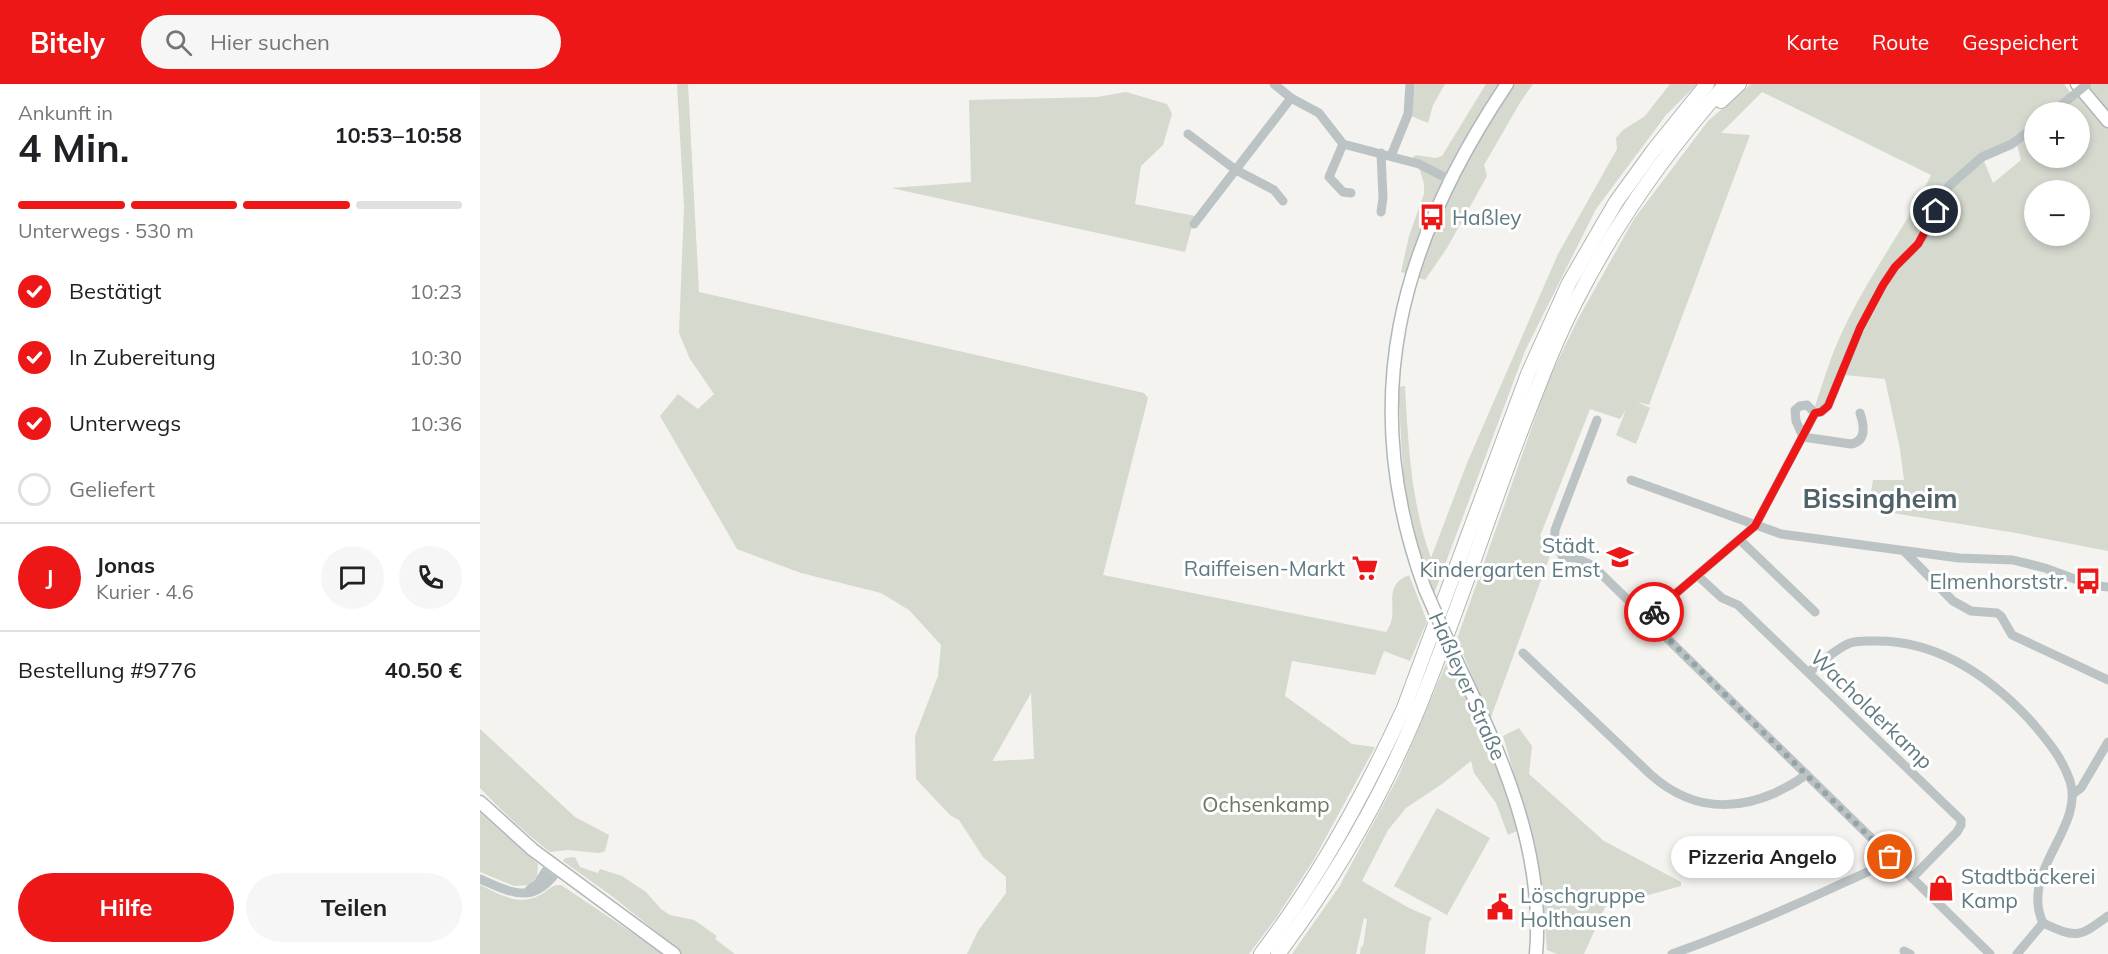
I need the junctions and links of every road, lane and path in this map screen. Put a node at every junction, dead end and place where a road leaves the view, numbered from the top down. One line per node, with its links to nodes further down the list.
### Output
1 (1274, 84): 9 (street)
2 (1410, 84): 17 (street)
3 (1507, 84): 19 (main road, Haßleyer Straße)
4 (1707, 84): 50 (highway)
5 (1726, 84): 11 (highway)
6 (1739, 84): 11 (highway)
7 (2077, 84): 12 (main road)
8 (2087, 84): 10 (street, bridge)
9 (1291, 98): 15 (street); 18 (street)
10 (2065, 102)
11 (1695, 119): 51 (highway)
12 (2108, 121)
13 (1188, 134): 18 (street)
14 (2024, 135): 24 (street)
15 (1343, 144): 16 (street); 20 (street)
16 (1381, 153): 17 (street); 22 (street)
17 (1391, 156): 19 (street)
18 (1236, 170): 21 (street); 23 (street)
19 (1450, 180): 52 (main road, Haßleyer Straße, bridge)
20 (1351, 193)
21 (1283, 201)
22 (1382, 212)
23 (1194, 224)
24 (1815, 413): 27 (street); 27 (street)
25 (1860, 413): 27 (street)
26 (1598, 420): 35 (street)
27 (1803, 437): 29 (street)
28 (1630, 480): 29 (street)
29 (1755, 526): 30 (street); 31 (street)
30 (1740, 540): 32 (street); 34 (street)
31 (1905, 552): 33 (street); 38 (street)
32 (1698, 576): 35 (street); 37 (street, Wacholderkamp)
33 (2108, 587)
34 (1815, 612)
35 (1647, 618): 40 (street)
36 (1523, 653): 40 (street)
37 (1809, 672): 41 (street); 45 (street, Wacholderkamp)
38 (2108, 680)
39 (2108, 742): 41 (street)
40 (1806, 774): 43 (street)
41 (2073, 794): 48 (street)
42 (480, 802): 44 (main road)
43 (1890, 857): 45 (street); 53 (street)
44 (555, 866): 46 (street); 49 (main road)
45 (1912, 878): 54 (street)
46 (480, 879)
47 (2108, 916): 48 (street)
48 (2043, 923): 55 (street)
49 (674, 954)
50 (1261, 954)
51 (1278, 954)
52 (1536, 954)
53 (1672, 954)
54 (1990, 954)
55 (2017, 954)

